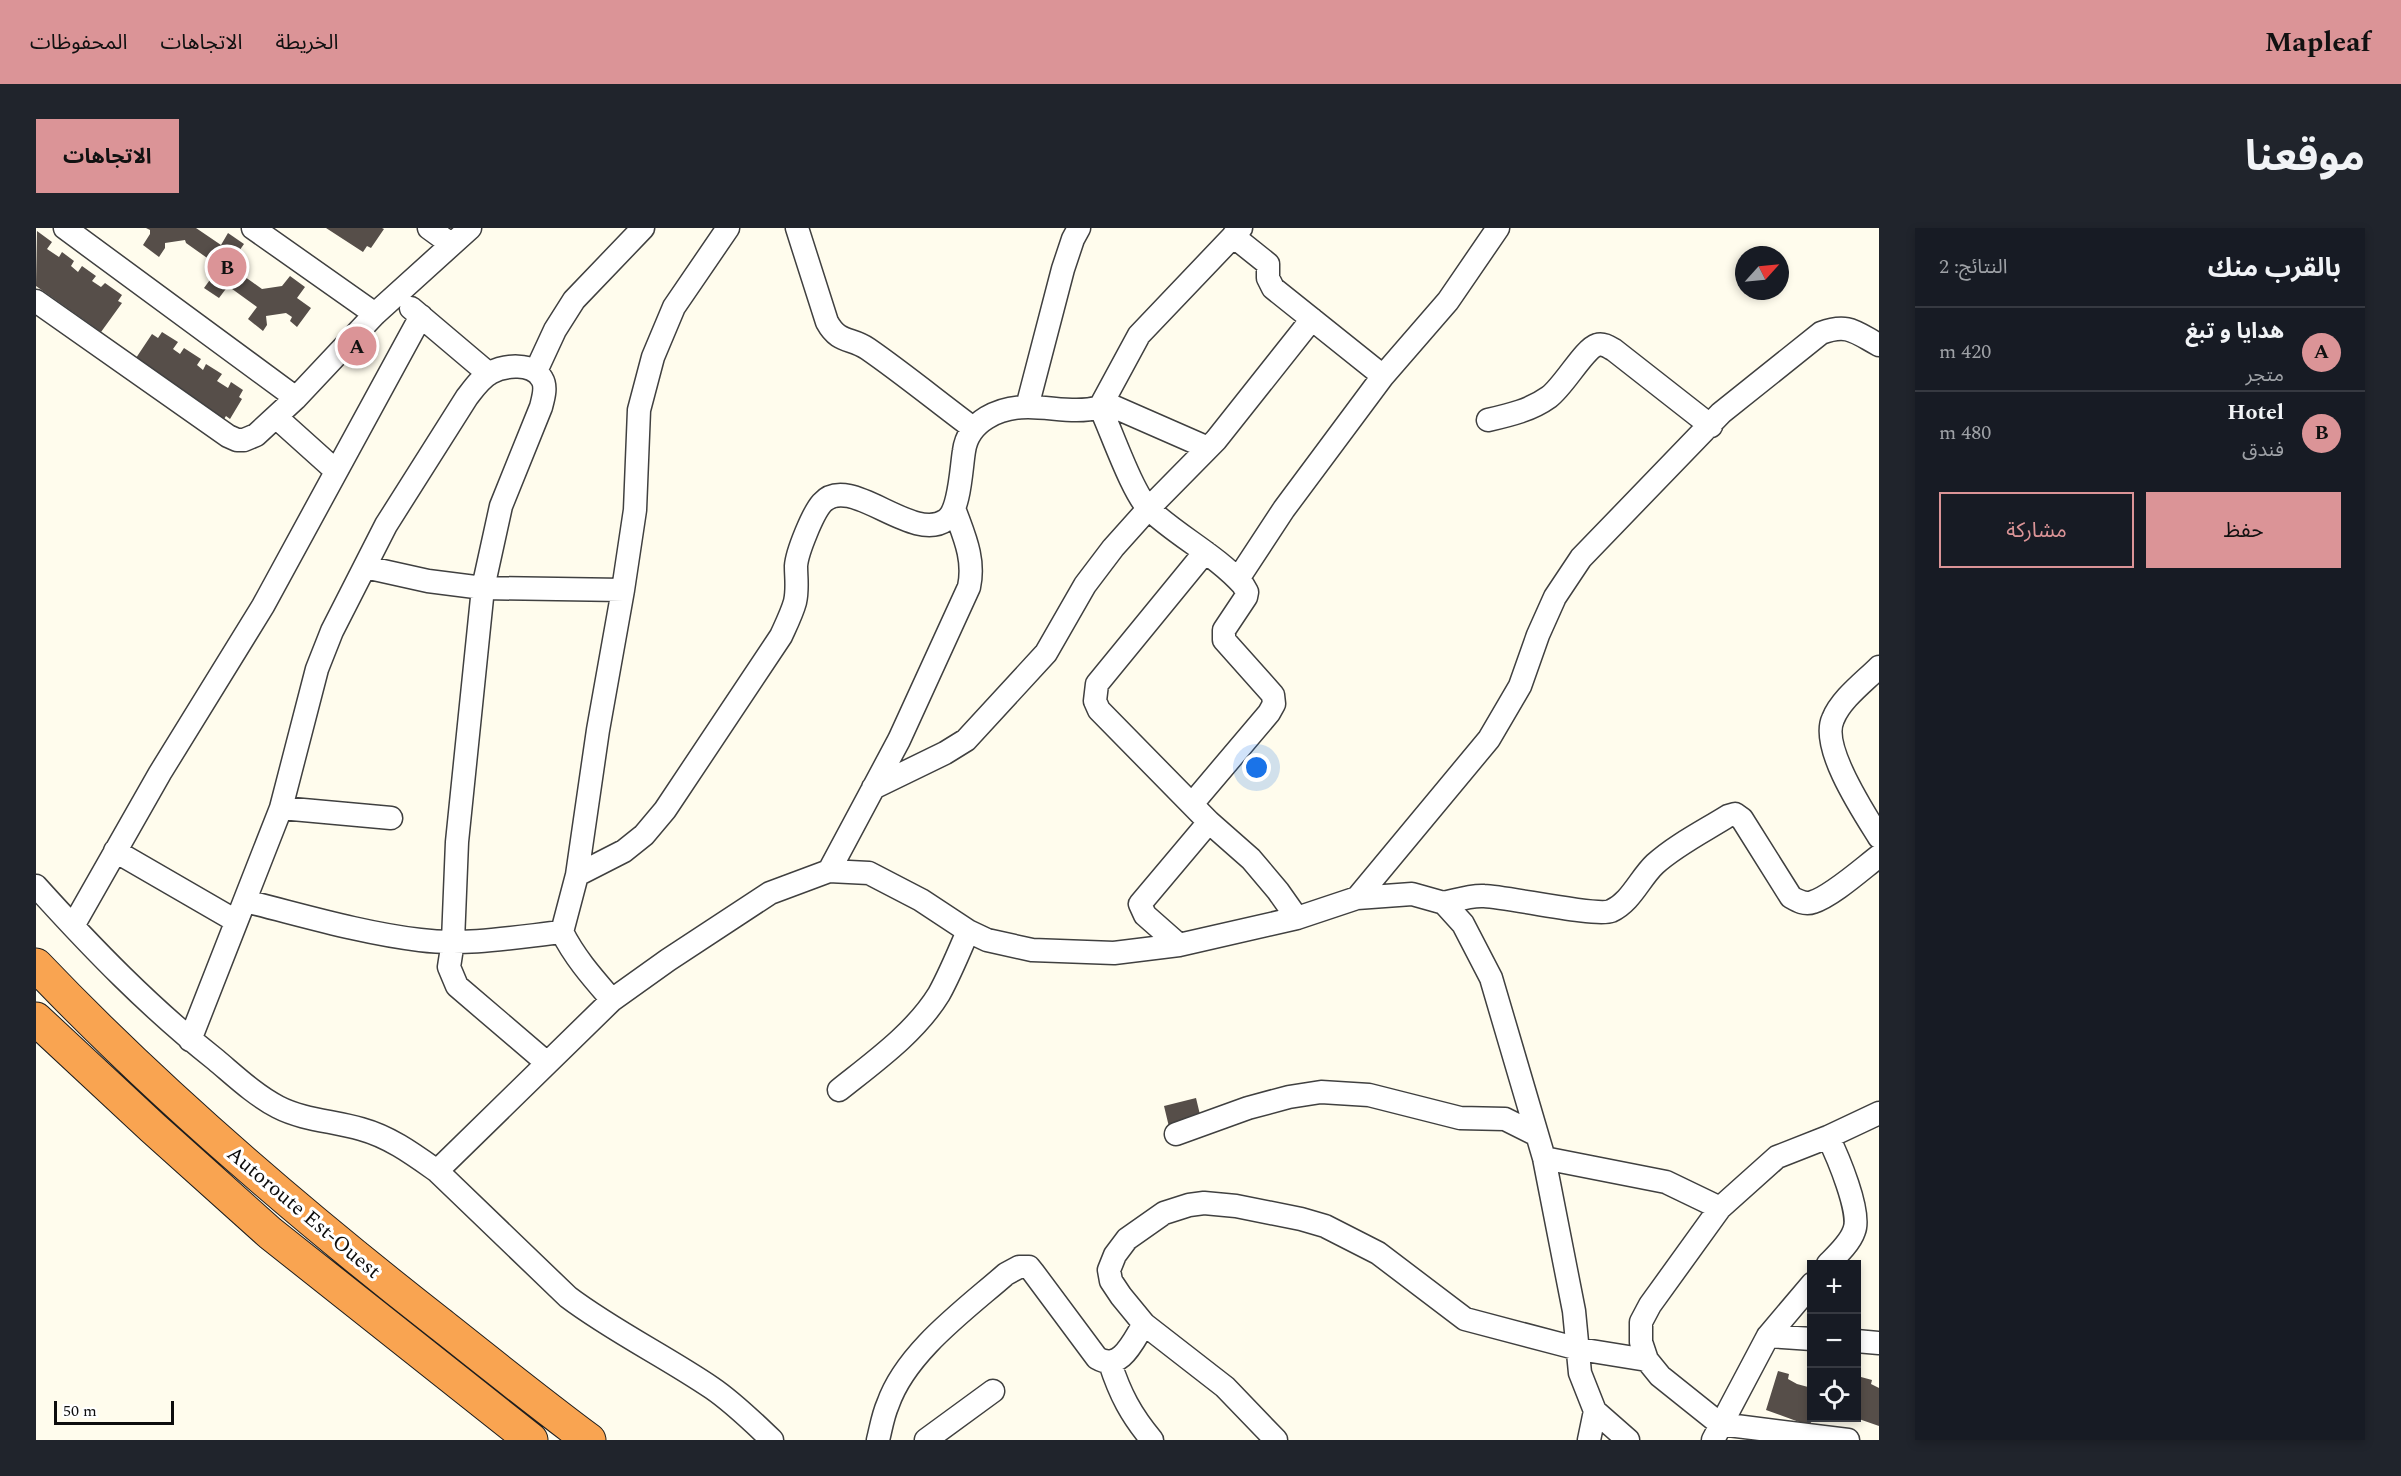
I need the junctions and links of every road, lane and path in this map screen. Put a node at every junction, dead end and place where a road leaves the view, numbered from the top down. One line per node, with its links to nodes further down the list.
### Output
1 (65, 228): 21 (street)
2 (253, 228): 14 (street)
3 (429, 228): 11 (street)
4 (470, 228): 11 (street)
5 (643, 228): 18 (street)
6 (728, 228): 36 (street)
7 (797, 228): 27 (street)
8 (1079, 228): 23 (street)
9 (1498, 228): 20 (street)
10 (1237, 232): 16 (street); 22 (street)
11 (451, 244): 12 (street)
12 (396, 295): 14 (street); 15 (street)
13 (36, 301): 24 (street)
14 (375, 314): 21 (street)
15 (421, 316): 19 (street); 29 (street)
16 (1312, 319): 20 (street); 28 (street)
17 (1879, 345): 26 (street)
18 (536, 371): 19 (street); 35 (street)
19 (489, 374): 33 (street)
20 (1383, 376): 34 (street)
21 (296, 398): 24 (street)
22 (1102, 404): 23 (street); 28 (street); 30 (street)
23 (1027, 407): 27 (street)
24 (276, 417): 29 (street)
25 (1488, 420): 26 (street)
26 (1711, 426): 49 (street)
27 (973, 428): 31 (street)
28 (1208, 448): 30 (street)
29 (335, 470): 44 (street)
30 (1148, 509): 32 (street); 38 (street)
31 (955, 510): 38 (street); 47 (street)
32 (1205, 552): 34 (street); 39 (street)
33 (365, 567): 35 (street); 40 (street)
34 (1238, 579): 39 (street)
35 (483, 588): 36 (street); 56 (street)
36 (623, 590): 47 (street)
37 (1879, 667): 43 (street)
38 (873, 788): 46 (street)
39 (1192, 804): 42 (street)
40 (281, 808): 41 (street); 51 (street)
41 (391, 818)
42 (1209, 822): 52 (street); 57 (street)
43 (1879, 837)
44 (116, 851): 51 (street); 53 (street)
45 (1879, 856): 50 (street)
46 (829, 871): 54 (street); 59 (street)
47 (577, 875): 55 (street)
48 (36, 886): 53 (street)
49 (1357, 898): 50 (street); 52 (street)
50 (1444, 903): 66 (street)
51 (241, 911): 56 (street); 61 (street)
52 (1297, 918): 57 (street)
53 (72, 926): 61 (street)
54 (968, 931): 57 (street); 63 (street)
55 (562, 932): 56 (street); 59 (street)
56 (453, 941): 62 (street)
57 (1179, 945)
58 (36, 965): 85 (highway, Autoroute Est-Ouest)
59 (612, 1000): 62 (street)
60 (36, 1018): 84 (highway, Autoroute Est-Ouest)
61 (190, 1040): 69 (street)
62 (547, 1063): 69 (street)
63 (839, 1090)
64 (1879, 1113): 67 (street)
65 (1176, 1134): 66 (street)
66 (1537, 1135): 68 (street)
67 (1828, 1137): 70 (street); 71 (street)
68 (1544, 1158): 70 (street); 78 (street)
69 (437, 1171): 86 (street)
70 (1720, 1208): 79 (street)
71 (1831, 1260)
72 (1807, 1290): 74 (street)
73 (1144, 1324): 78 (street); 80 (street); 90 (street)
74 (1768, 1336): 75 (street); 83 (street)
75 (1807, 1339)
76 (1861, 1341): 77 (street)
77 (1879, 1343)
78 (1579, 1349): 79 (street); 82 (street)
79 (1647, 1360): 83 (street)
80 (1110, 1363): 87 (street); 89 (street)
81 (993, 1391): 88 (street)
82 (1595, 1411): 91 (street); 92 (street)
83 (1716, 1432): 93 (street)
84 (531, 1440)
85 (589, 1440)
86 (772, 1440)
87 (878, 1440)
88 (926, 1440)
89 (1152, 1440)
90 (1276, 1440)
91 (1588, 1440)
92 (1629, 1440)
93 (1848, 1440)

